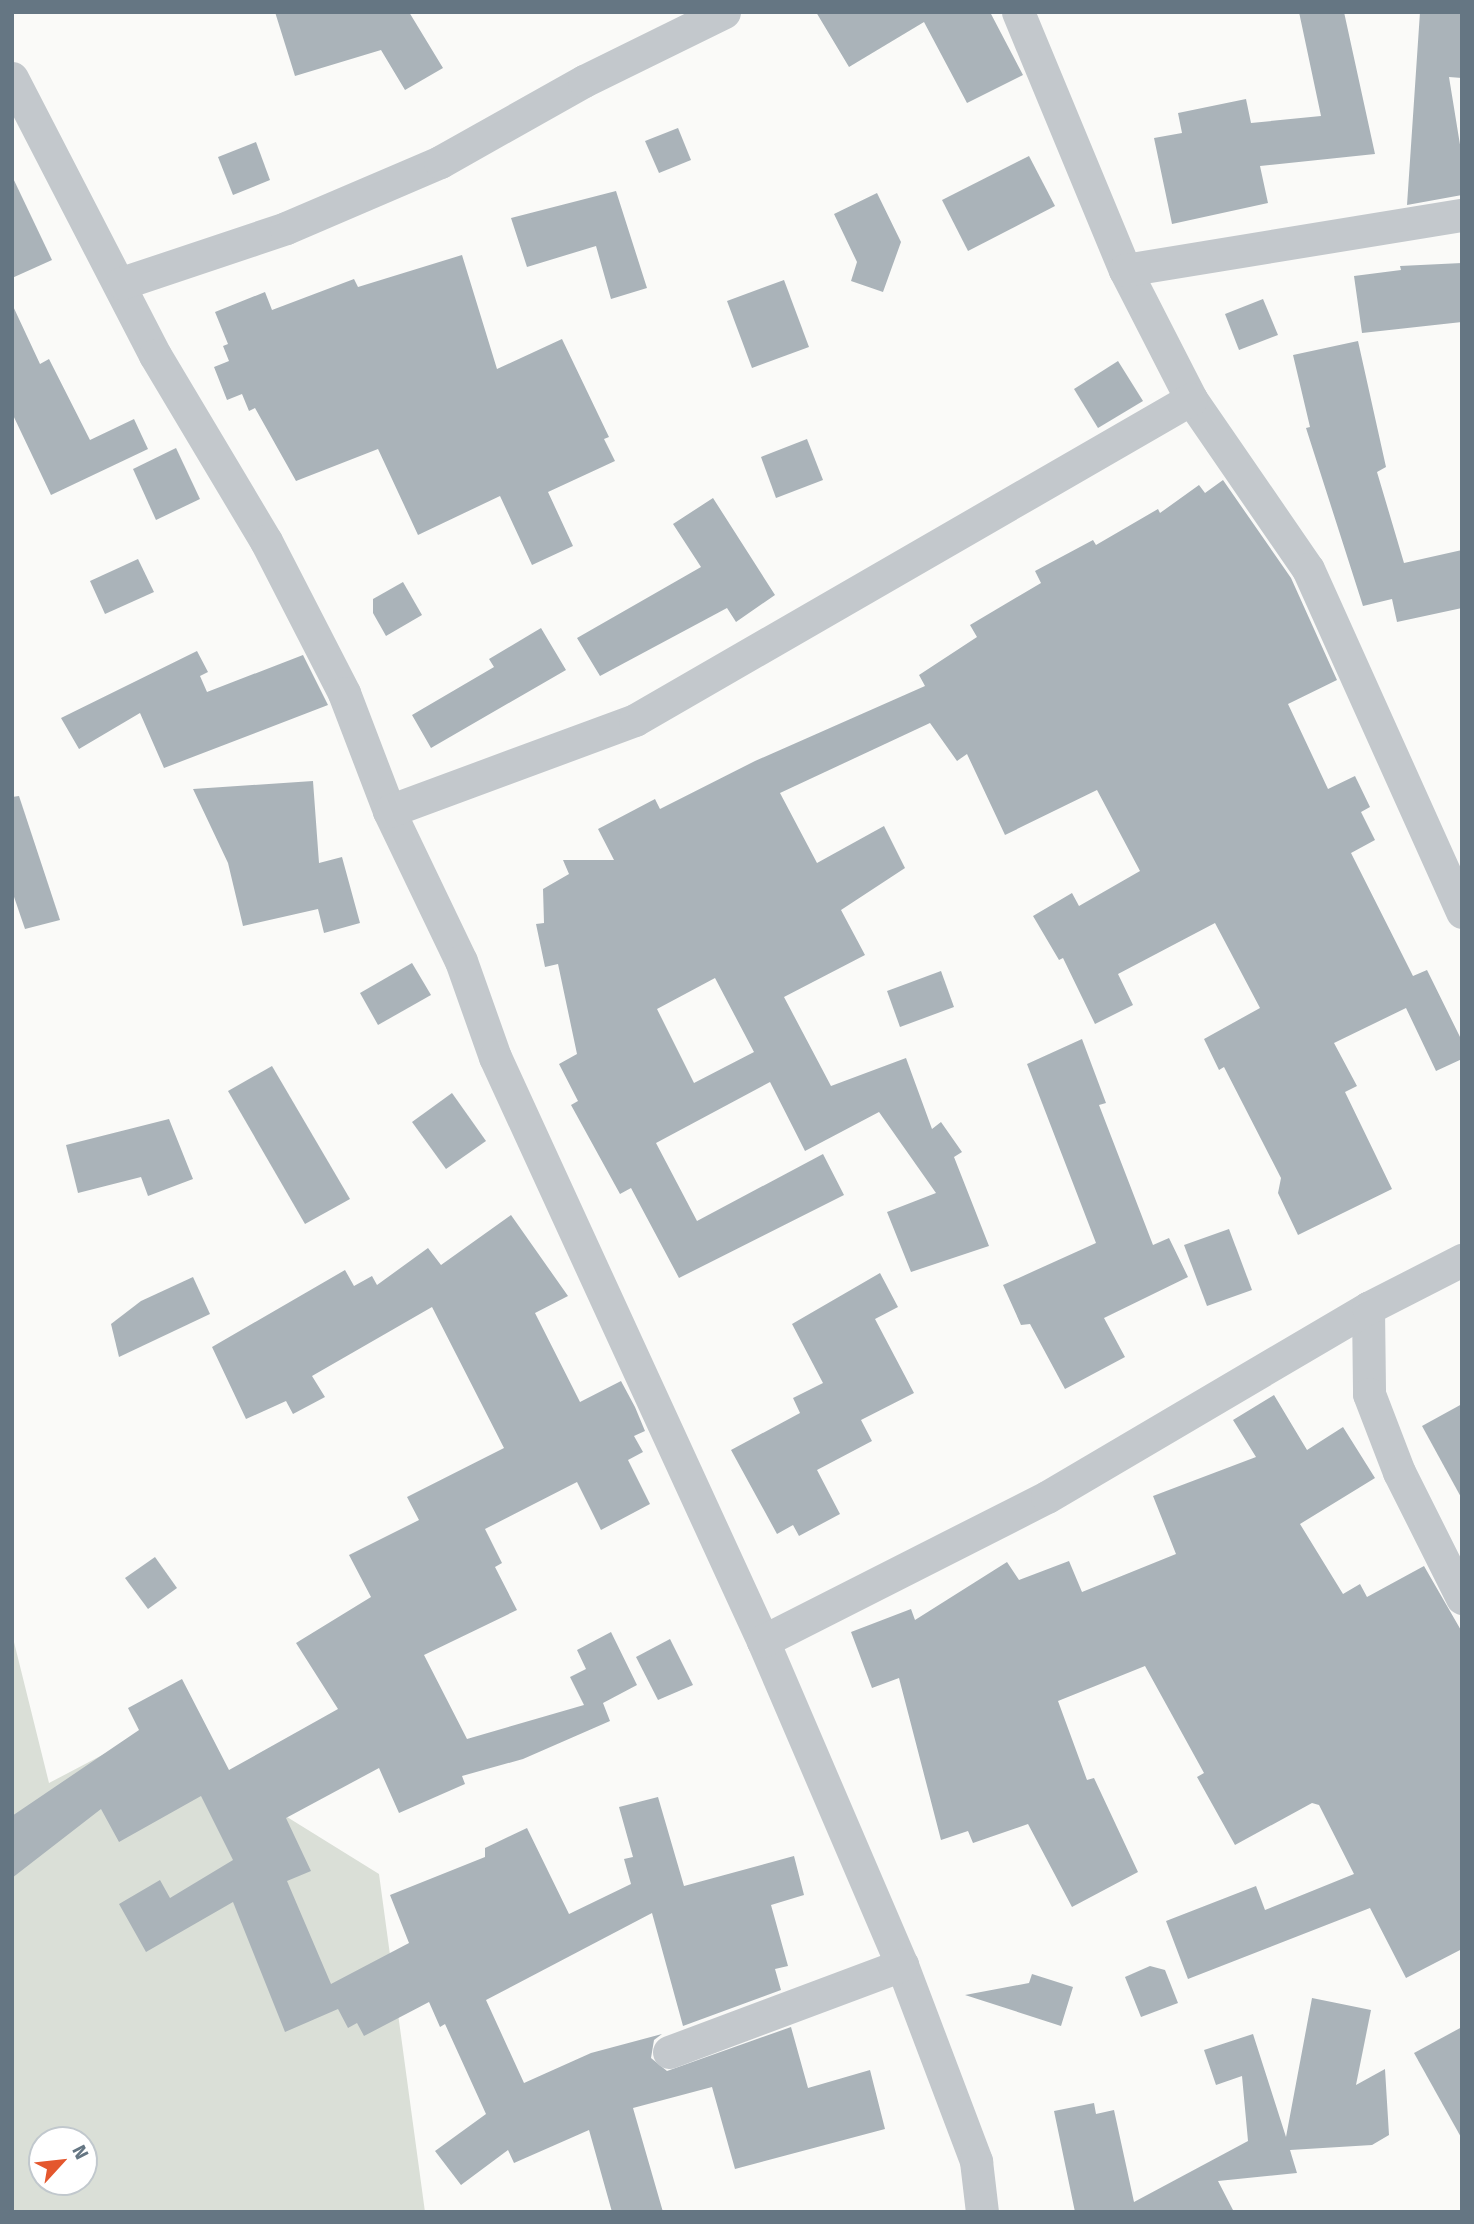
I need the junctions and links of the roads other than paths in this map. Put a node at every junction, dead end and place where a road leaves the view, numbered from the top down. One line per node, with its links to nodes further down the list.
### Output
1 (724, 12): 6 (street)
2 (1017, 12): 5 (street)
3 (12, 78): 6 (street)
4 (1462, 215): 5 (street)
5 (1125, 270): 7 (street)
6 (122, 283): 8 (street)
7 (1191, 399): 8 (street); 9 (street)
8 (389, 811): 13 (street)
9 (1462, 912)
10 (1462, 1260): 11 (street)
11 (1368, 1308): 12 (street); 13 (street)
12 (1462, 1598)
13 (763, 1641): 14 (street)
14 (902, 1965): 15 (street); 16 (street)
15 (669, 2052)
16 (982, 2212)

